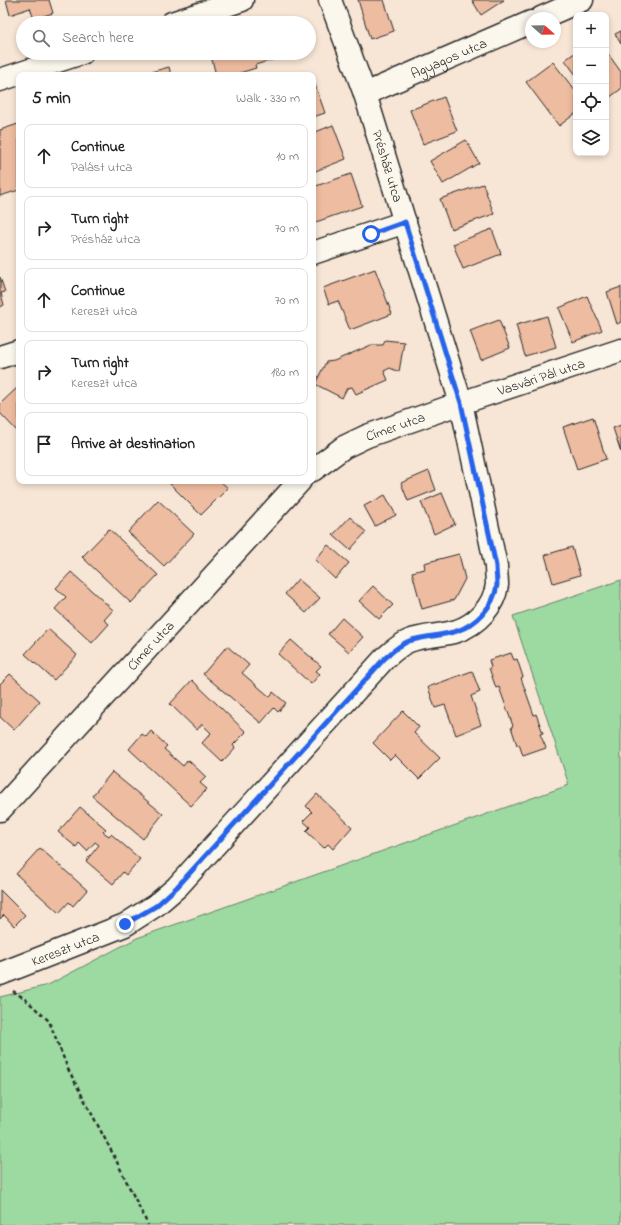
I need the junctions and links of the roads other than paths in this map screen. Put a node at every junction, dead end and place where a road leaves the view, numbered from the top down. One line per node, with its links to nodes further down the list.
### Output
1 (242, 0): 5 (street)
2 (330, 0): 11 (street, Présház utca)
3 (582, 0): 4 (street)
4 (555, 12)
5 (193, 16)
6 (525, 25): 11 (street, Agyagos utca)
7 (61, 60): 8 (street)
8 (24, 72)
9 (16, 75): 10 (street)
10 (0, 80)
11 (365, 94): 12 (street, Présház utca)
12 (405, 222): 13 (street); 17 (street, Présház utca)
13 (316, 252)
14 (621, 350): 17 (street, Vasvári Pál utca)
15 (16, 352): 16 (street)
16 (0, 358)
17 (461, 403): 18 (street, Címer utca); 21 (street, Kereszt utca)
18 (316, 468)
19 (297, 484): 20 (street, Címer utca)
20 (0, 810)
21 (6, 982)

